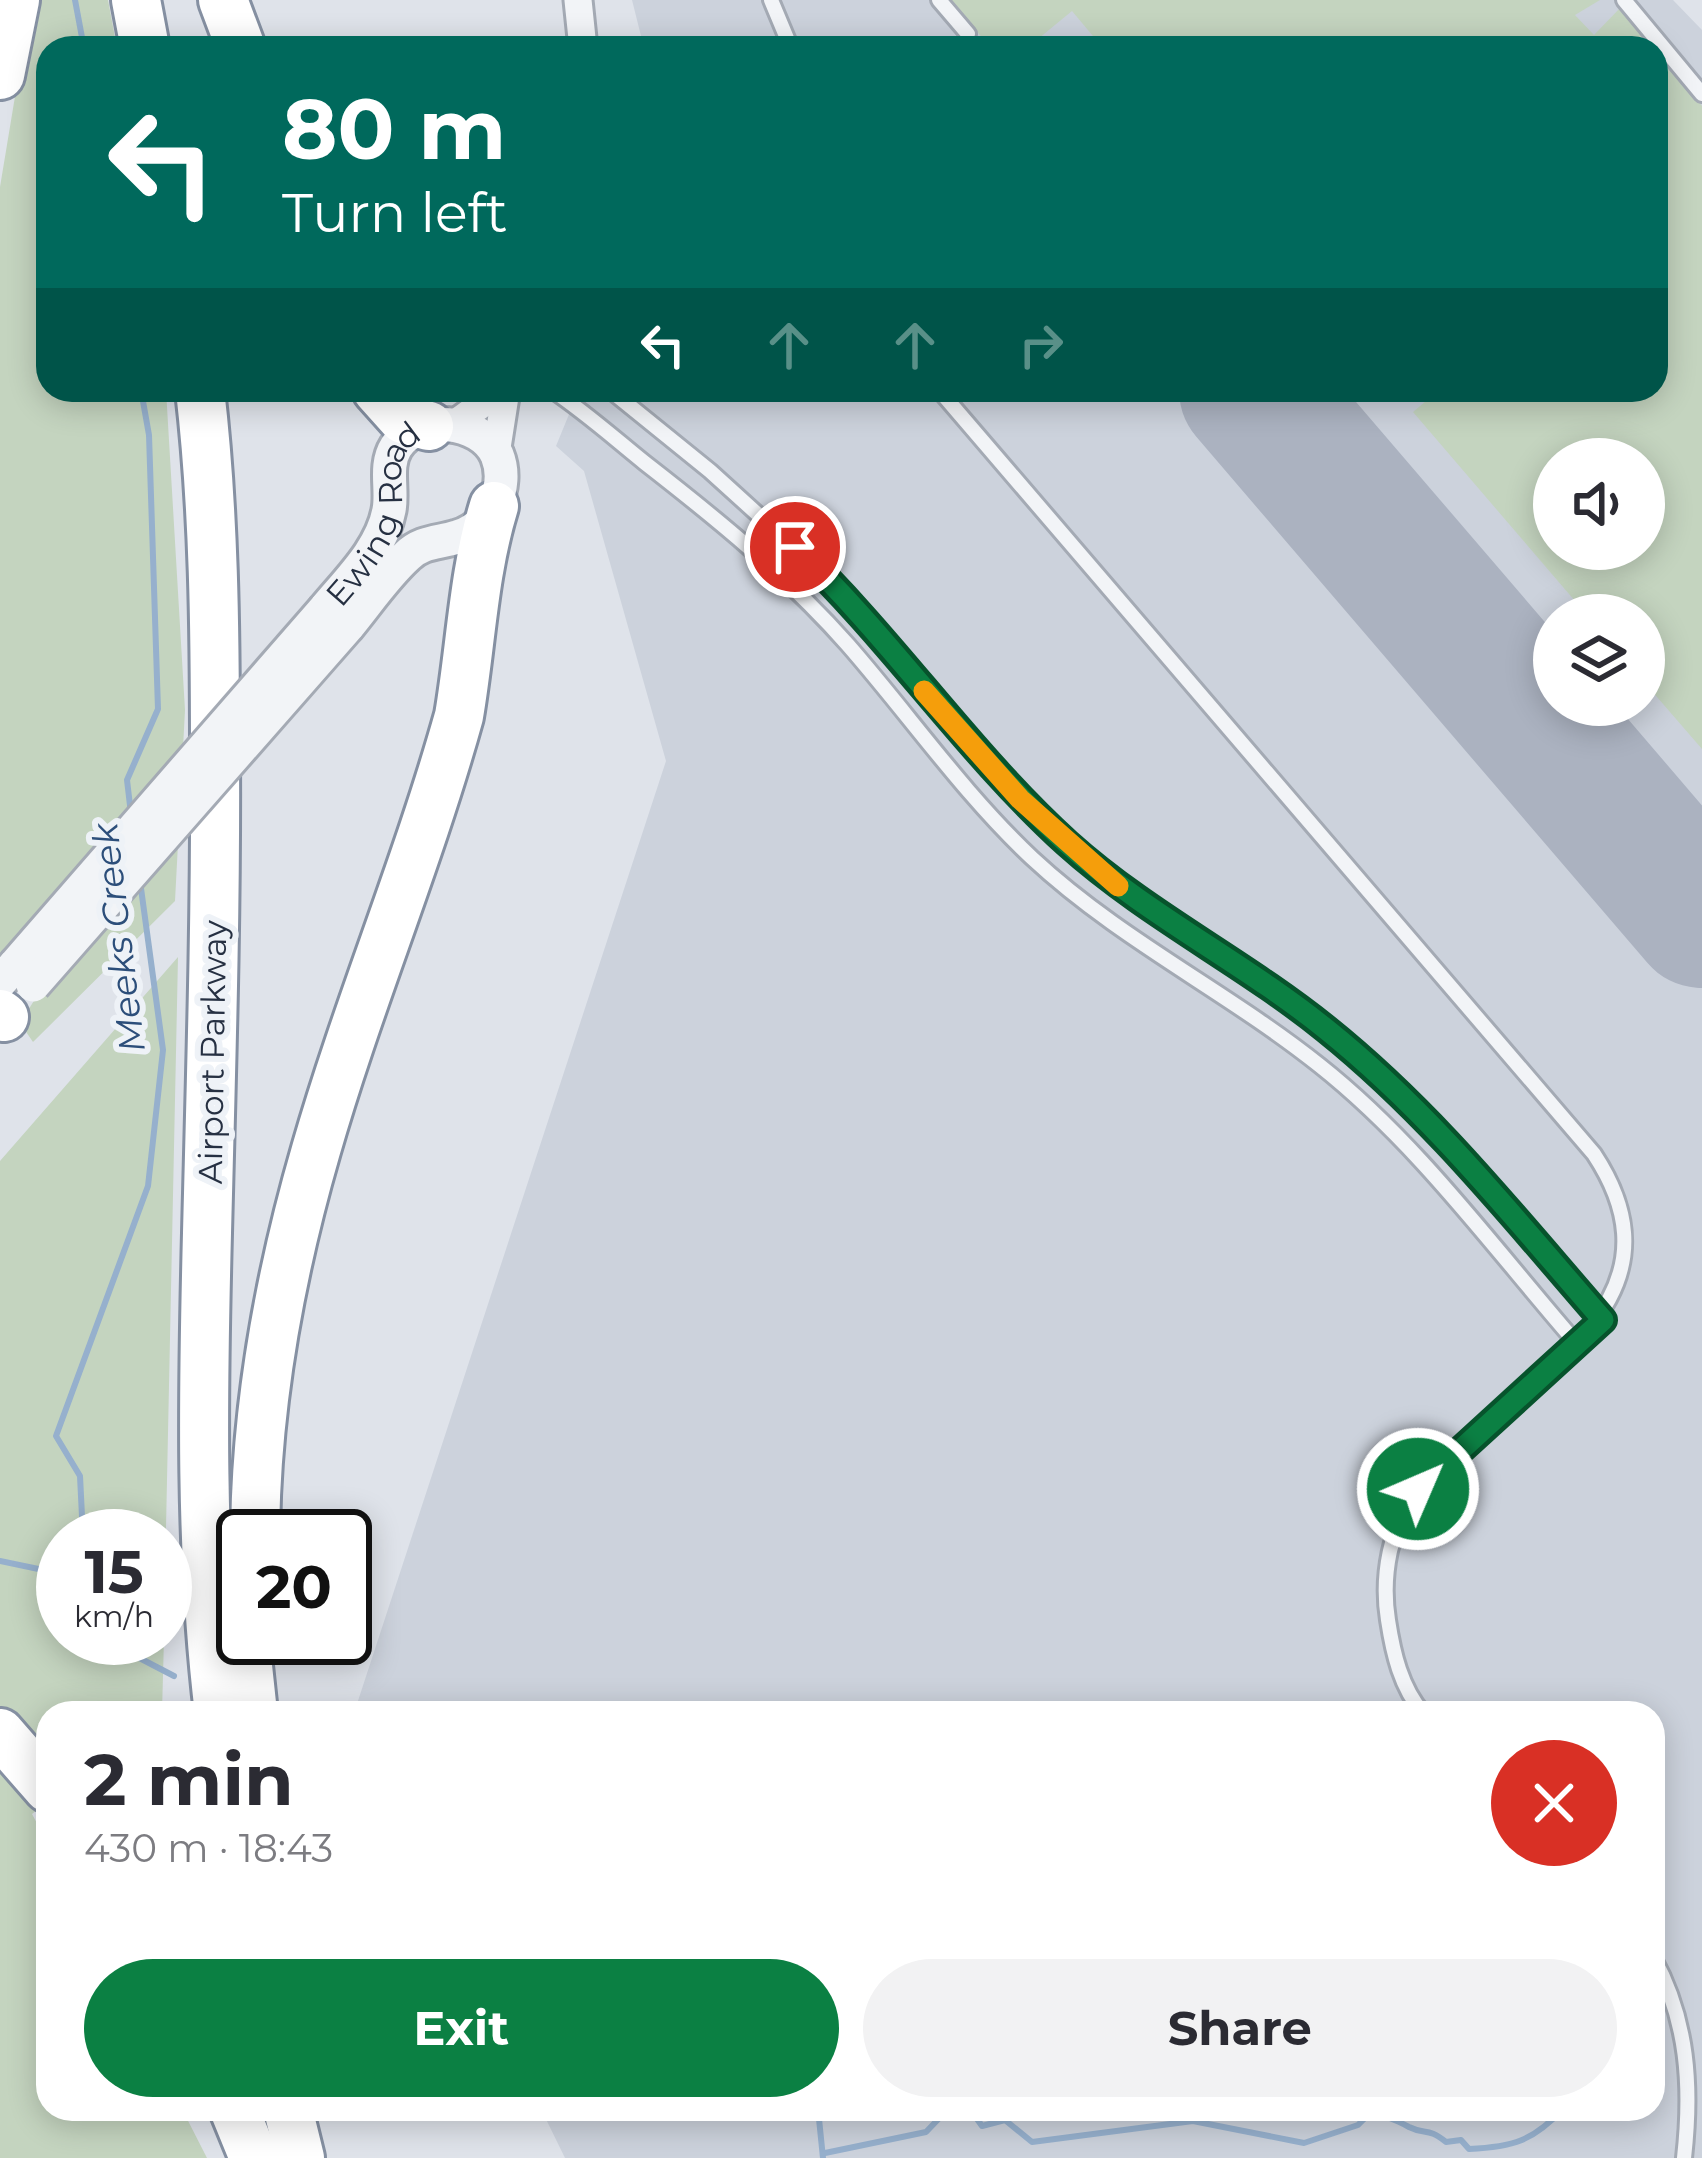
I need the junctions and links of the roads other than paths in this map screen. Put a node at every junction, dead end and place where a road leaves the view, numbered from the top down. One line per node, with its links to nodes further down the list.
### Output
1 (15, 0): 17 (highway)
2 (136, 0): 10 (highway)
3 (167, 0): 11 (highway)
4 (223, 0): 12 (highway)
5 (578, 0): 13 (street)
6 (771, 0): 14 (lane)
7 (940, 0): 9 (lane)
8 (1624, 0): 15 (lane)
9 (968, 34)
10 (143, 36)
11 (174, 36)
12 (236, 36)
13 (582, 36)
14 (786, 36)
15 (1654, 36)
16 (1668, 53): 18 (lane)
17 (0, 74)
18 (1702, 94)
19 (201, 402): 38 (highway, Airport Parkway)
20 (229, 402): 34 (highway, Airport Parkway)
21 (388, 402): 27 (highway)
22 (483, 402): 27 (street)
23 (504, 402): 28 (street)
24 (567, 402): 33 (lane)
25 (625, 402): 32 (lane)
26 (949, 402): 32 (lane)
27 (441, 425): 28 (street, Ewing Road); 30 (street, Ewing Road)
28 (496, 454): 29 (street)
29 (494, 506): 30 (street, Ewing Road); 35 (highway)
30 (336, 618): 31 (street, Ewing Road, bridge)
31 (9, 997)
32 (1603, 1320): 33 (lane)
33 (1577, 1346): 41 (lane)
34 (236, 1509)
35 (255, 1509)
36 (248, 1665): 39 (highway)
37 (255, 1665): 40 (highway)
38 (218, 1701)
39 (252, 1701)
40 (254, 1701)
41 (1416, 1701)
42 (0, 1733): 43 (highway)
43 (36, 1774)
44 (1665, 1983): 51 (lane)
45 (239, 2121): 48 (highway)
46 (291, 2121): 49 (highway)
47 (320, 2121): 50 (highway)
48 (254, 2158)
49 (300, 2158)
50 (329, 2158)
51 (1684, 2158)

